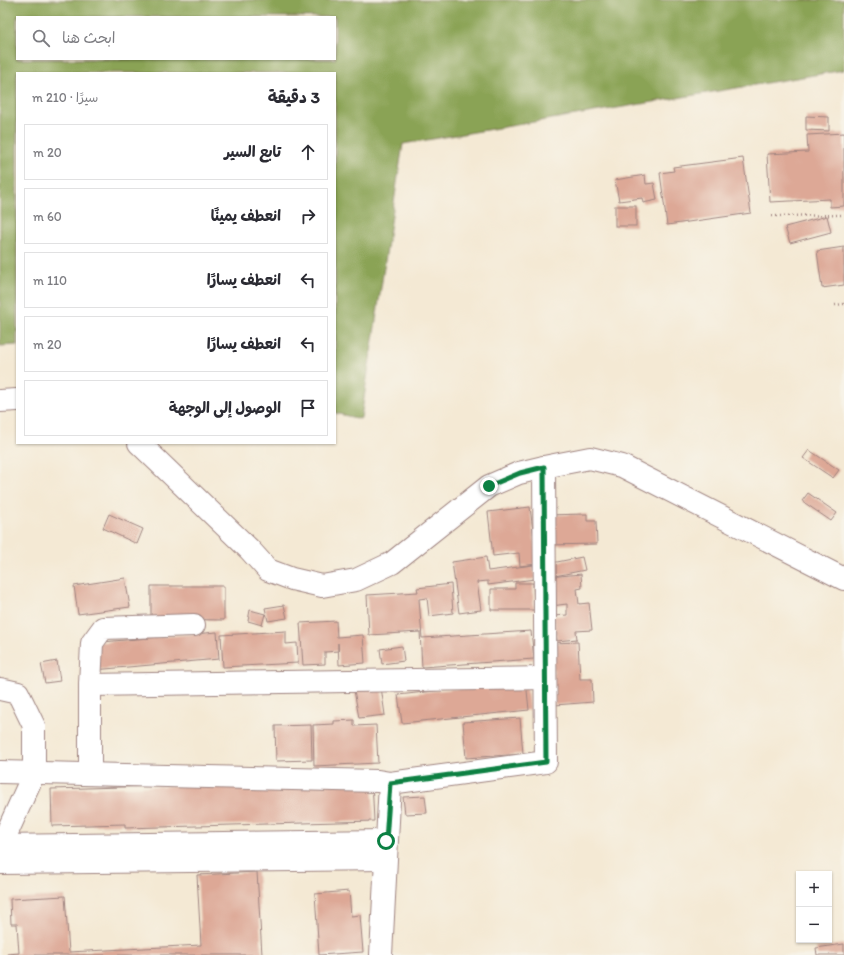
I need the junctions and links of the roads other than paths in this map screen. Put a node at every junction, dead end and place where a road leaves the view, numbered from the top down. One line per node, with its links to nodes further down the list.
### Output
1 (16, 400): 2 (street)
2 (0, 401)
3 (140, 444): 4 (street)
4 (544, 467): 5 (street); 7 (street)
5 (844, 579)
6 (194, 625): 8 (street)
7 (545, 678): 8 (street); 13 (street)
8 (90, 685): 12 (street)
9 (0, 689): 11 (street)
10 (0, 772): 11 (street)
11 (34, 773): 12 (street); 15 (street)
12 (90, 774): 13 (street)
13 (390, 783): 14 (street)
14 (386, 850): 15 (street); 16 (street)
15 (0, 851)
16 (381, 955)

